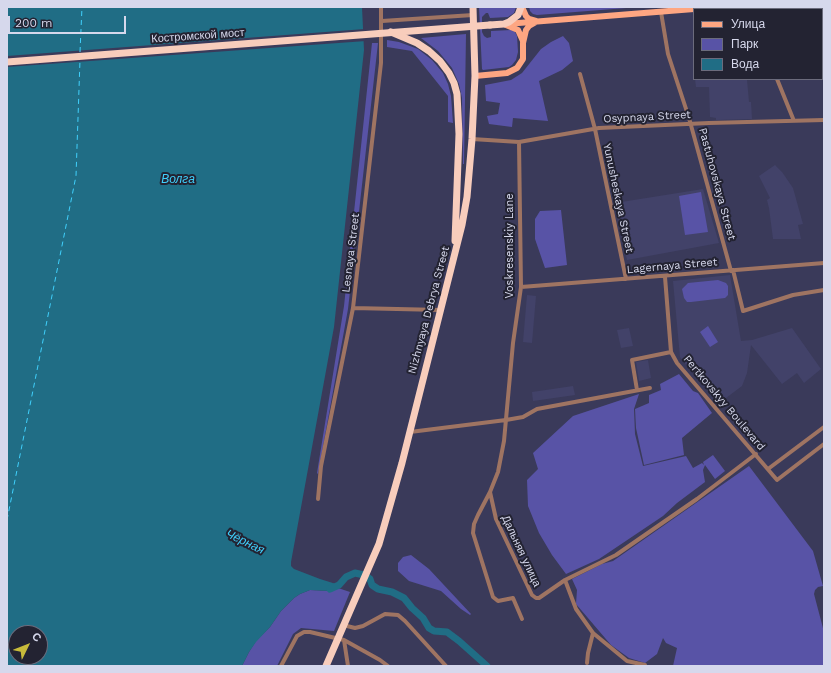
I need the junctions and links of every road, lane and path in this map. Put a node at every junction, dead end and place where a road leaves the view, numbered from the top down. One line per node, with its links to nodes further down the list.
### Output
1 (381, 7): 8 (street, Lesnaya Street)
2 (522, 7): 9 (main road); 10 (highway)
3 (727, 7): 4 (main road)
4 (714, 8)
5 (693, 9): 7 (main road)
6 (473, 11): 8 (street); 15 (highway, Nizhnyaya Debrya Street)
7 (661, 12): 9 (main road); 19 (street, Pastuhovskaya Street)
8 (382, 21): 30 (street, Lesnaya Street)
9 (537, 22): 10 (main road); 12 (main road)
10 (504, 24): 11 (highway, Костромской мост, bridge); 12 (main road)
11 (391, 32): 13 (highway, Костромской мост, bridge); 23 (highway)
12 (523, 42): 15 (main road)
13 (7, 62)
14 (580, 74): 20 (street, Yunusheskaya Street)
15 (475, 76): 21 (highway, Nizhnyaya Debrya Street)
16 (777, 80): 18 (street)
17 (824, 120): 18 (street, Osypnaya Street)
18 (794, 121): 19 (street, Osypnaya Street)
19 (691, 124): 20 (street, Osypnaya Street); 25 (street, Pastuhovskaya Street)
20 (594, 129): 22 (street, Osypnaya Street); 27 (street, Yunusheskaya Street)
21 (472, 139): 22 (street, Osypnaya Street); 23 (highway, Nizhnyaya Debrya Street)
22 (519, 142): 28 (street, Voskresenskiy Lane)
23 (455, 257): 31 (highway, Nizhnyaya Debrya Street)
24 (824, 263): 25 (street, Lagernaya Street)
25 (732, 270): 26 (street, Lagernaya Street); 29 (street, Pastuhovskaya Street)
26 (665, 277): 27 (street, Lagernaya Street); 32 (street, Pertkovskyy Boulevard)
27 (626, 279): 28 (street, Lagernaya Street)
28 (521, 287): 35 (street, Voskresenskiy Lane)
29 (824, 290)
30 (353, 308): 31 (street); 42 (street, Lesnaya Street)
31 (441, 310): 37 (highway, Nizhnyaya Debrya Street)
32 (671, 352): 34 (street); 39 (street, Pertkovskyy Boulevard)
33 (650, 388): 34 (street)
34 (637, 390): 35 (street)
35 (506, 420): 37 (street); 41 (street)
36 (824, 427): 40 (street)
37 (409, 432): 45 (highway, Nizhnyaya Debrya Street)
38 (824, 444): 40 (street, Pertkovskyy Boulevard)
39 (756, 454): 40 (street, Pertkovskyy Boulevard); 43 (street, Дальняя улица)
40 (768, 469)
41 (490, 492): 43 (street, Дальняя улица); 44 (street)
42 (318, 499)
43 (565, 580): 46 (street)
44 (522, 619)
45 (343, 625): 47 (highway, Nizhnyaya Debrya Street); 54 (street)
46 (593, 634): 48 (street); 49 (street)
47 (341, 639): 50 (street); 51 (highway, Nizhnyaya Debrya Street); 52 (street); 53 (street)
48 (587, 663)
49 (645, 665)
50 (280, 666)
51 (326, 666)
52 (348, 666)
53 (388, 666)
54 (446, 666)

